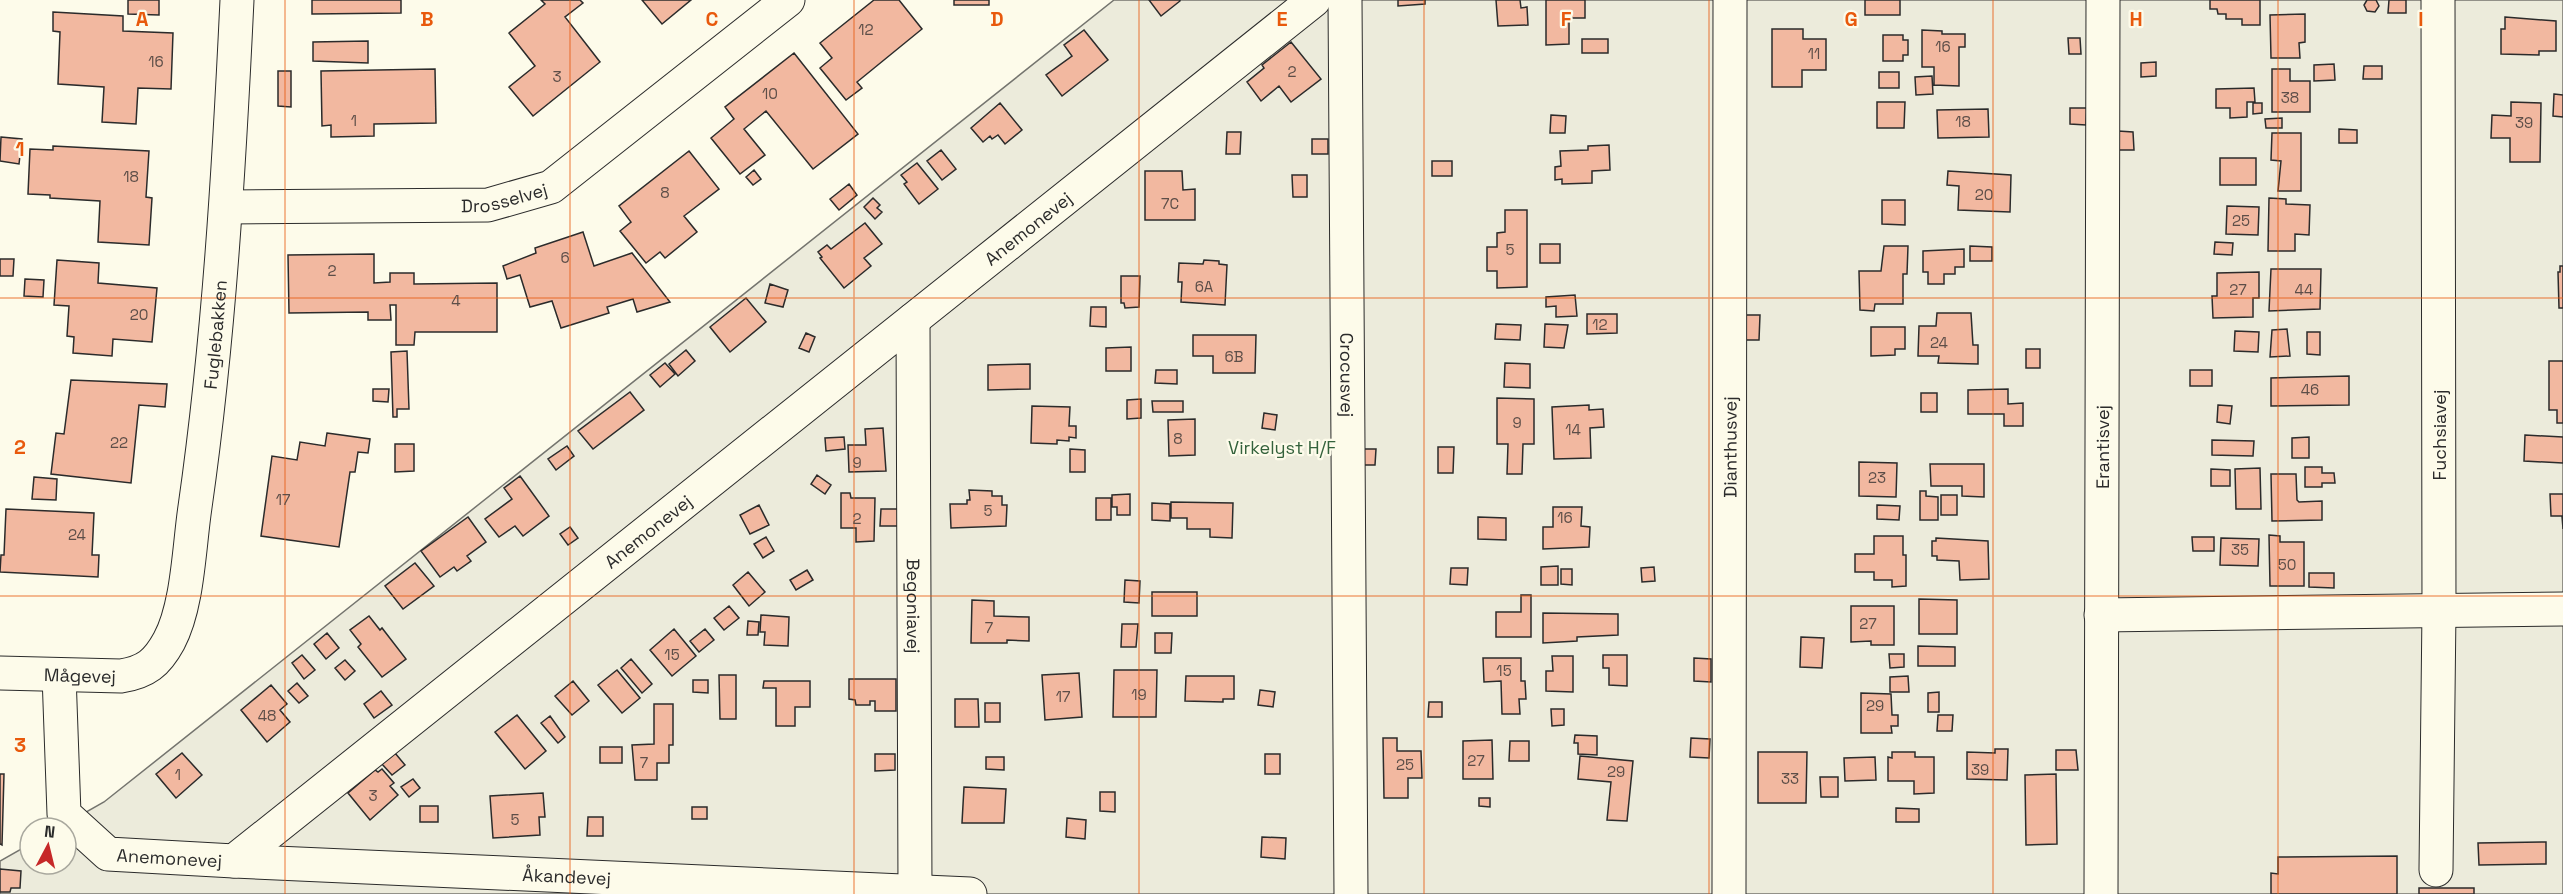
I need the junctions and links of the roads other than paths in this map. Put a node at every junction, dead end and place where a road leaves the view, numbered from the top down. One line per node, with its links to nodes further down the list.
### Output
1 (237, 0): 8 (street, Fuglebakken)
2 (788, 0): 8 (street, Drosselvej)
3 (1314, 0): 9 (street, Anemonevej)
4 (1345, 0): 20 (street, Crocusvej)
5 (1730, 0): 21 (street, Dianthusvej)
6 (2103, 0): 12 (street, Erantisvej)
7 (2438, 0): 11 (street, Fuchsiavej)
8 (227, 207): 13 (street, Fuglebakken)
9 (913, 320): 16 (street, Anemonevej); 18 (street, Begoniavej)
10 (2563, 609): 11 (street)
11 (2439, 610): 12 (street); 17 (street, Fuchsiavej)
12 (2101, 615): 22 (street, Erantisvej)
13 (156, 662): 15 (street, Mågevej)
14 (0, 674): 15 (street, Mågevej)
15 (59, 675): 16 (street, Anemonevej)
16 (234, 861): 18 (street, Åkandevej)
17 (2436, 870)
18 (915, 891): 19 (street, Åkandevej)
19 (970, 894)
20 (1351, 894)
21 (1729, 894)
22 (2101, 894)

